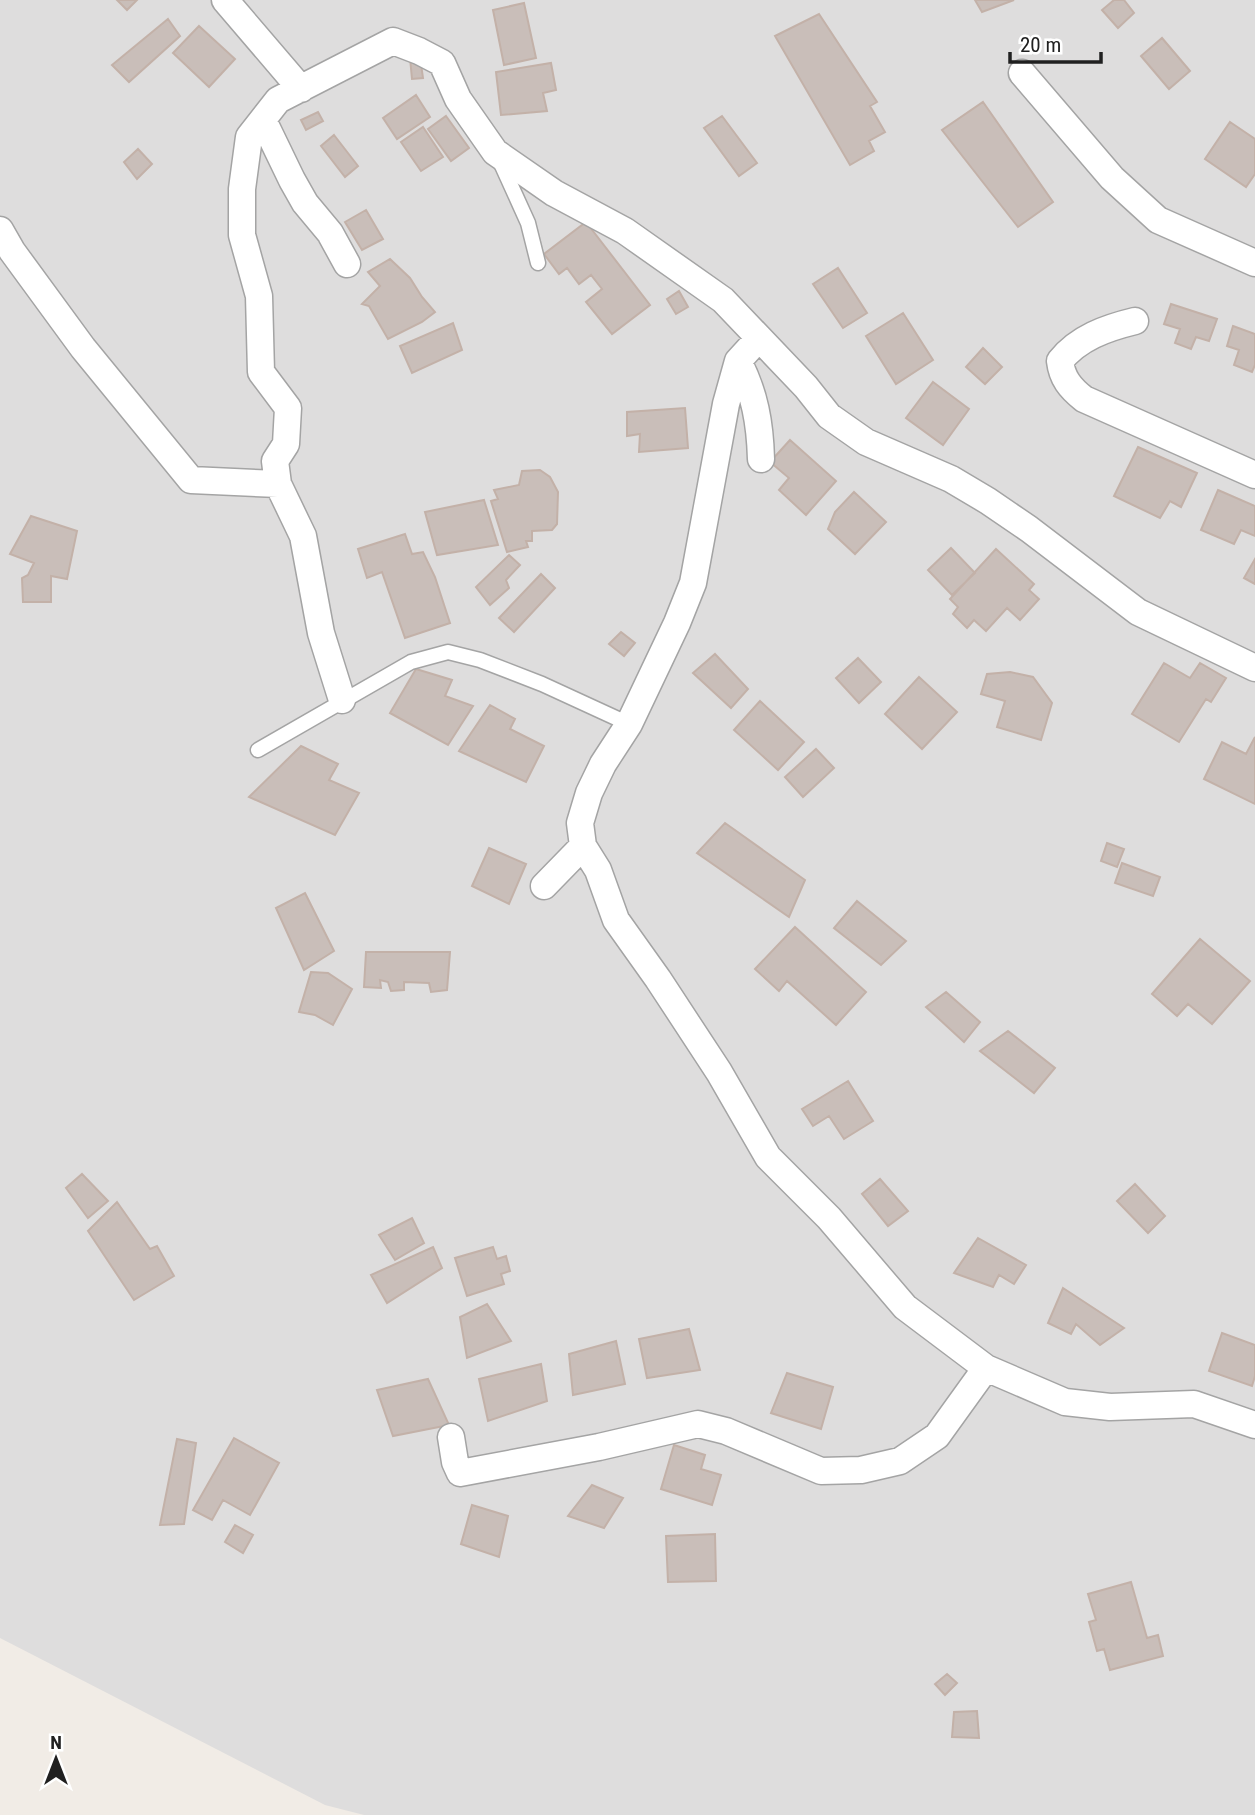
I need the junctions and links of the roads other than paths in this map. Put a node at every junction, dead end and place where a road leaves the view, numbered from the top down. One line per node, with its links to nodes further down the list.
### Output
1 (225, 0): 3 (street)
2 (1022, 73): 7 (street)
3 (301, 89): 4 (street); 5 (street)
4 (263, 120): 9 (street); 15 (street)
5 (495, 152): 8 (lane); 11 (street)
6 (0, 230): 15 (street)
7 (1255, 262)
8 (538, 263)
9 (347, 264)
10 (1135, 321): 14 (street)
11 (759, 338): 12 (street); 16 (street)
12 (738, 361): 13 (street); 18 (street)
13 (761, 459)
14 (1255, 475)
15 (278, 484): 17 (street)
16 (1255, 668)
17 (342, 700): 18 (lane); 19 (lane)
18 (629, 724): 20 (street)
19 (258, 750)
20 (583, 846): 21 (street); 22 (street)
21 (544, 886)
22 (986, 1368): 23 (street); 24 (street)
23 (1255, 1425)
24 (451, 1437)

